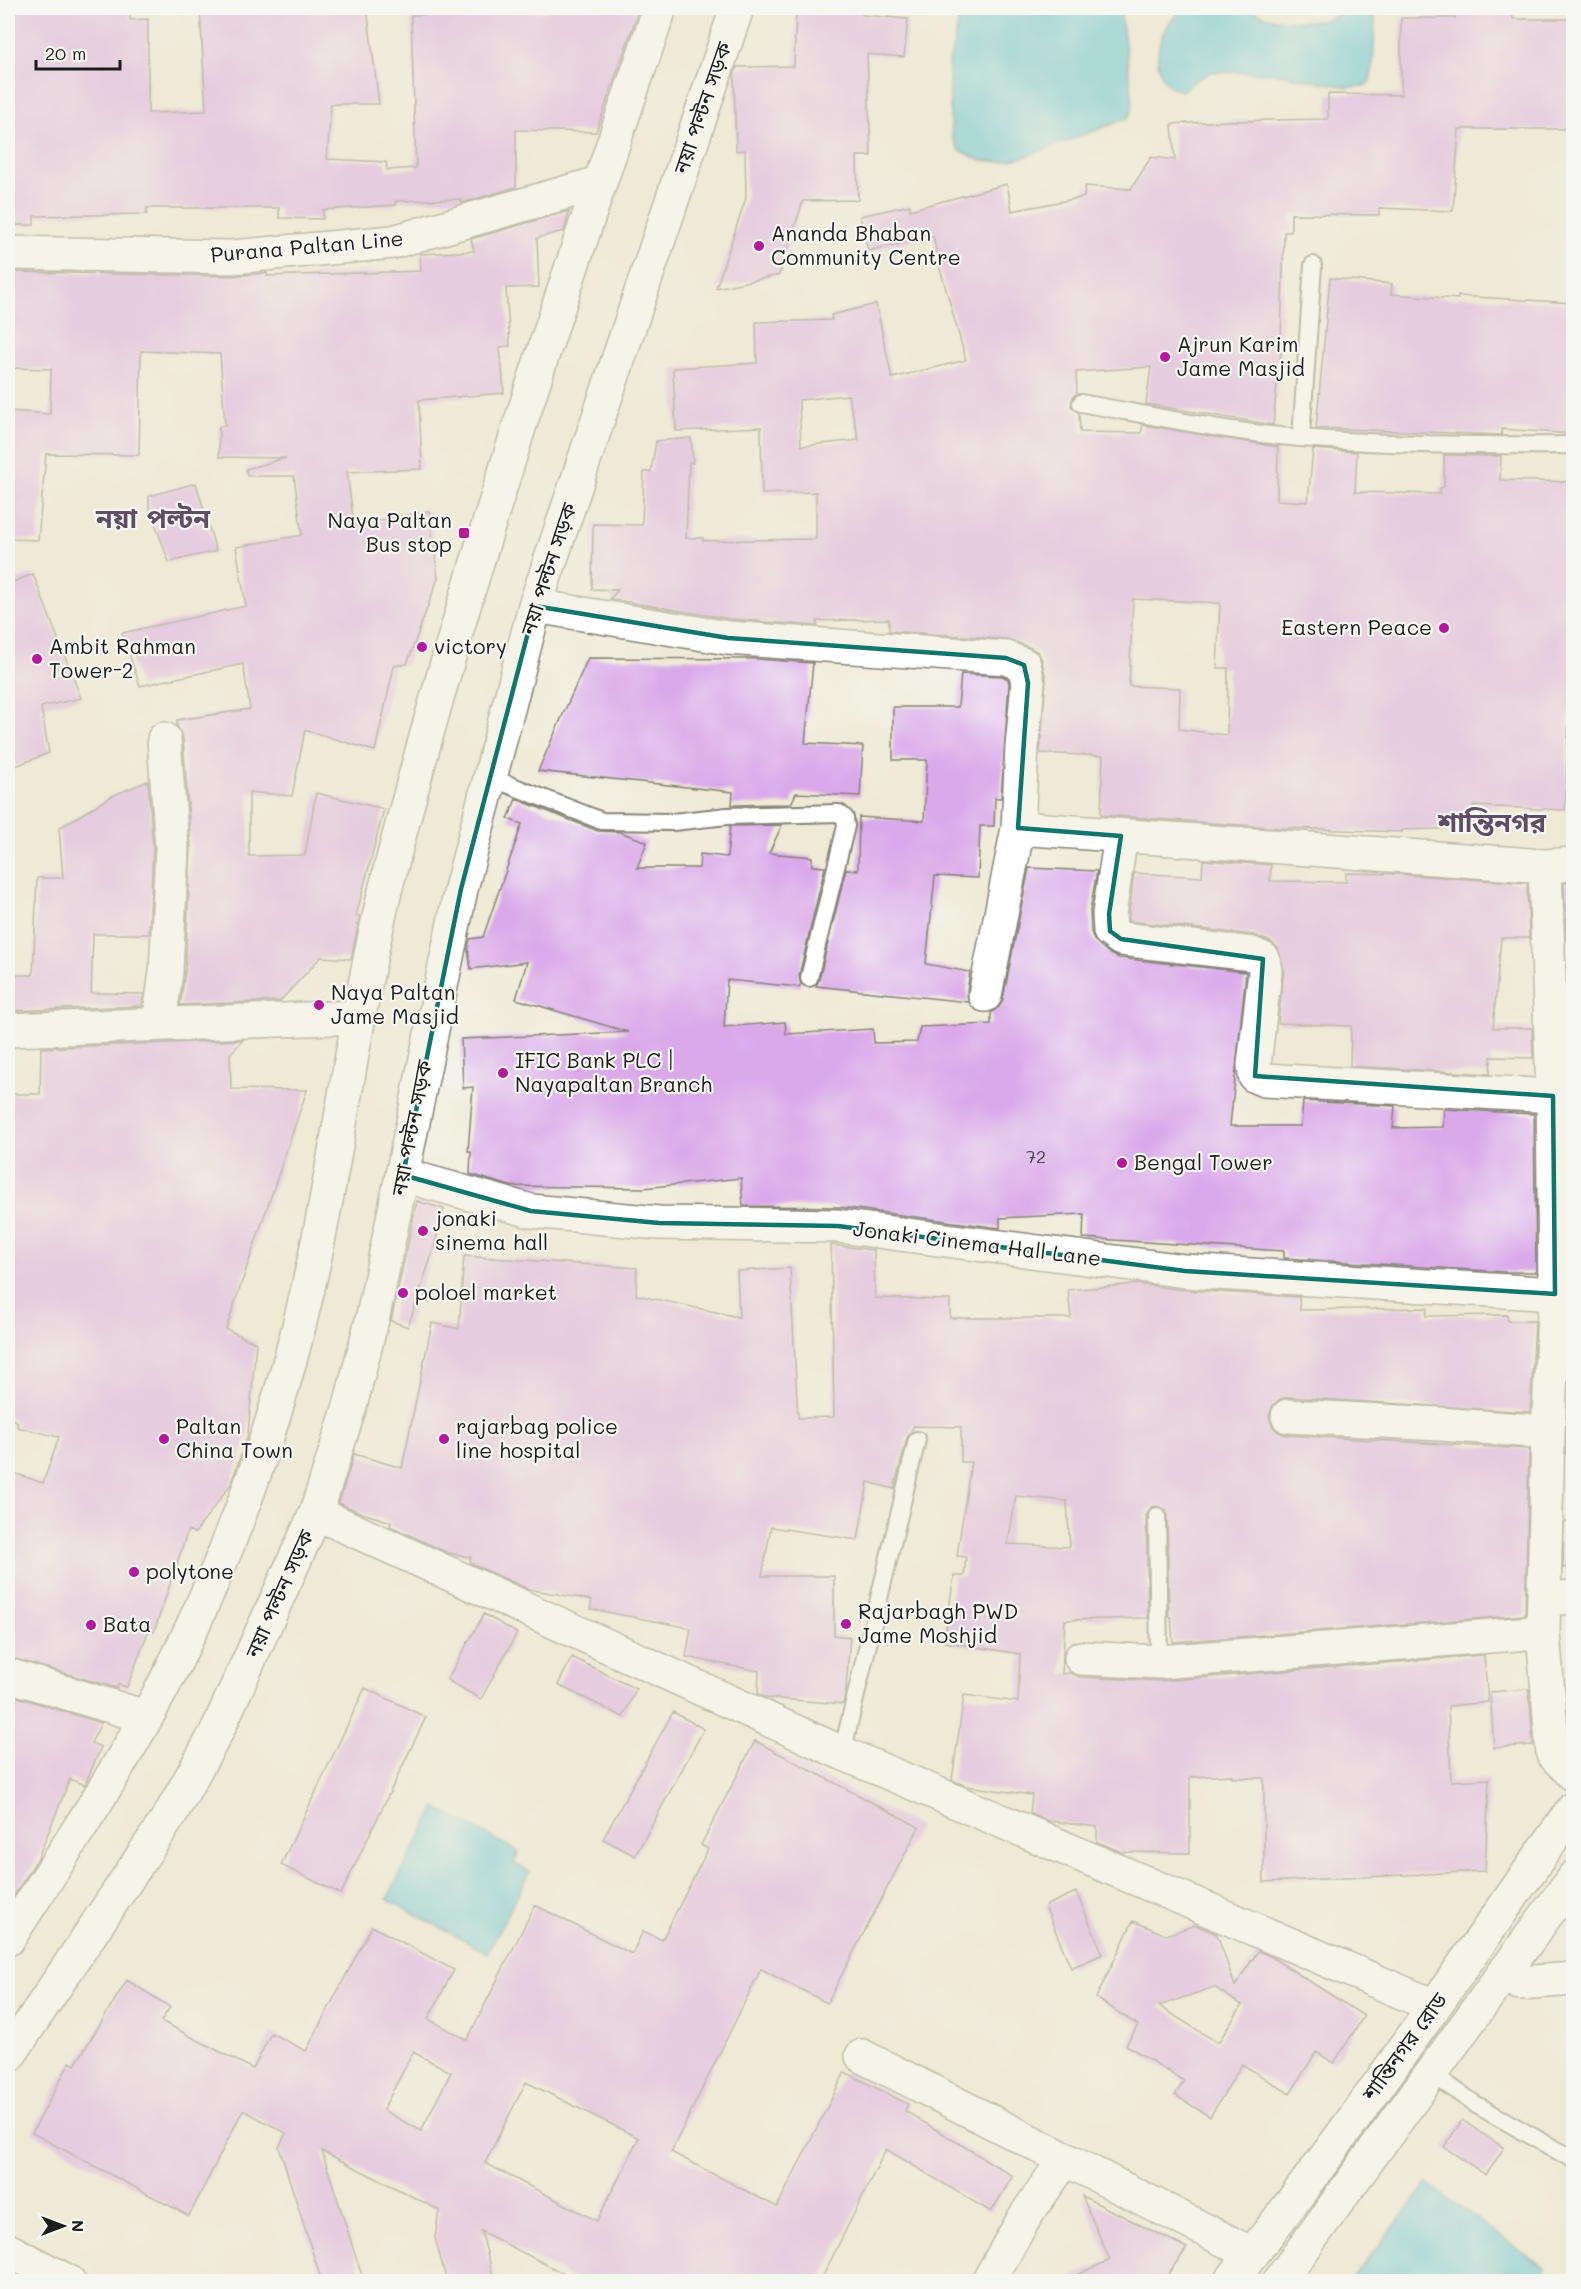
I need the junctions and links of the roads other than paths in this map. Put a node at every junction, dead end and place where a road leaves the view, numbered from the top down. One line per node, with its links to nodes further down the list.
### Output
1 (660, 8): 3 (street)
2 (737, 8): 9 (street, নয়া পল্টন সড়ক)
3 (599, 183): 4 (street, Purana Paltan Line); 17 (street)
4 (8, 252)
5 (1313, 265): 7 (lane)
6 (1081, 403): 7 (lane)
7 (1301, 438): 8 (lane)
8 (1574, 445)
9 (535, 606): 11 (street, নয়া পল্টন সড়ক); 12 (street)
10 (164, 739): 18 (street)
11 (489, 777): 15 (lane); 21 (street, নয়া পল্টন সড়ক)
12 (1018, 828): 13 (street); 16 (street)
13 (1121, 836): 14 (street); 20 (street)
14 (1559, 865): 20 (street)
15 (809, 978)
16 (985, 995)
17 (359, 1017): 18 (street); 34 (street)
18 (159, 1024): 19 (street)
19 (8, 1030)
20 (1553, 1096): 22 (street)
21 (403, 1175): 23 (street, Jonaki Cinema Hall Lane); 27 (street, নয়া পল্টন সড়ক)
22 (1564, 1203): 23 (street)
23 (1555, 1294): 25 (street)
24 (1288, 1416): 25 (street)
25 (1548, 1432): 29 (street)
26 (916, 1440): 35 (lane)
27 (316, 1513): 35 (street); 45 (street, নয়া পল্টন সড়ক)
28 (1157, 1516): 32 (lane)
29 (1559, 1598): 30 (street)
30 (1543, 1632): 32 (street); 36 (street)
31 (1081, 1658): 32 (street)
32 (1159, 1662)
33 (8, 1675): 34 (street)
34 (146, 1717): 39 (street)
35 (842, 1753): 42 (street)
36 (1574, 1775)
37 (1574, 1808): 42 (street, শান্তিনগর রোড)
38 (1574, 1877): 40 (street, শান্তিনগর রোড)
39 (8, 1939)
40 (1505, 1971): 41 (street); 46 (street, শান্তিনগর রোড)
41 (1574, 1979)
42 (1434, 2006): 43 (street, শান্তিনগর রোড)
43 (1403, 2050): 46 (street); 50 (street, শান্তিনগর রোড)
44 (862, 2056): 47 (street)
45 (8, 2057)
46 (1431, 2073): 48 (lane); 51 (street, শান্তিনগর রোড)
47 (1065, 2159): 50 (street); 53 (street)
48 (1574, 2160)
49 (8, 2250): 52 (street)
50 (1252, 2254): 51 (street); 54 (street, শান্তিনগর রোড)
51 (1282, 2278)
52 (69, 2282)
53 (988, 2282)
54 (1230, 2282)

